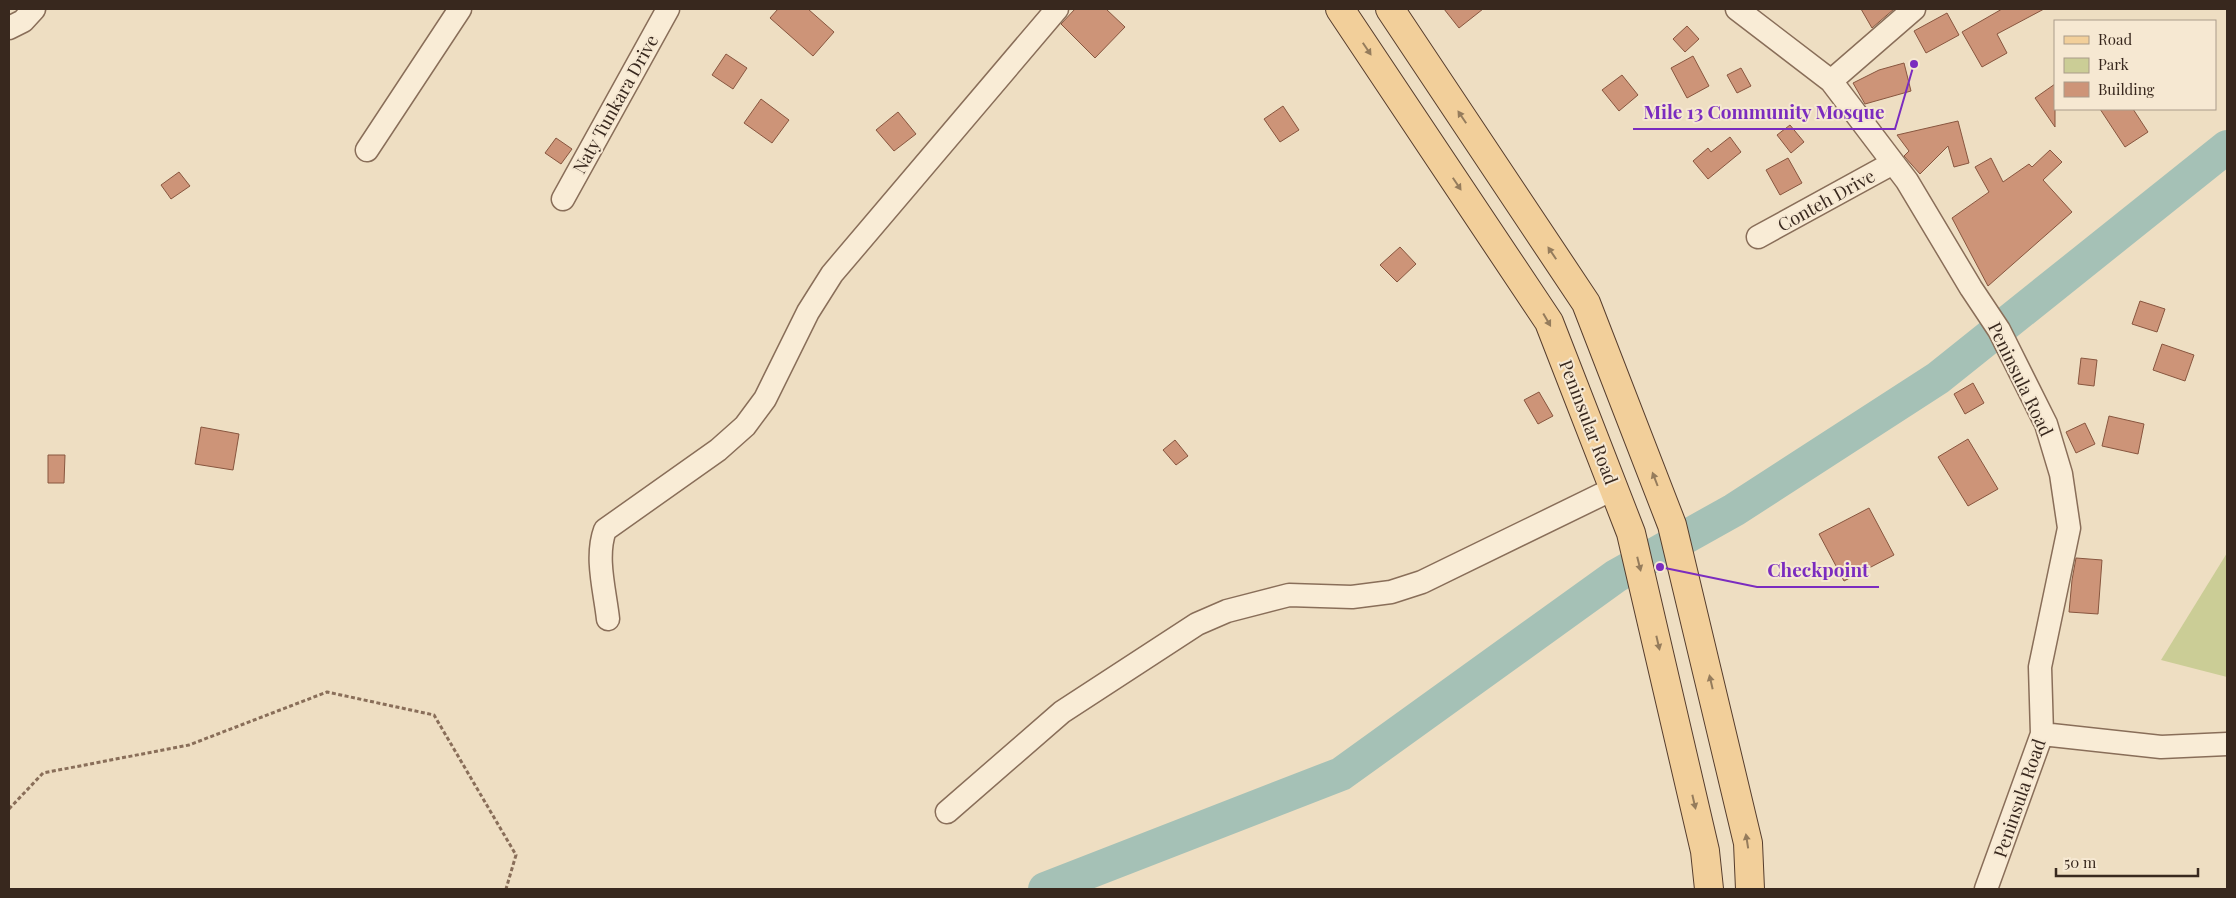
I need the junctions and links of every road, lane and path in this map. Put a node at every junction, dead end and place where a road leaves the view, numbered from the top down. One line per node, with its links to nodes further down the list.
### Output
1 (34, 9): 9 (street)
2 (460, 9): 11 (street)
3 (668, 9): 13 (street, Naty Tunkara Drive)
4 (1057, 9): 16 (street)
5 (1340, 9): 15 (main road, Peninsular Road, one-way to 15)
6 (1390, 9): 23 (main road, one-way to 6)
7 (1737, 9): 10 (street, Peninsula Road)
8 (1914, 9): 10 (street)
9 (9, 28)
10 (1831, 81): 12 (street, Peninsula Road)
11 (367, 150)
12 (1893, 162): 14 (street, Conteh Drive); 17 (street, Peninsula Road)
13 (562, 199)
14 (1758, 237)
15 (1615, 488): 20 (street); 22 (main road, Peninsular Road, one-way to 22)
16 (608, 620)
17 (2042, 734): 18 (street); 24 (street, Peninsula Road)
18 (2227, 744)
19 (9, 809): 21 (path)
20 (947, 812)
21 (506, 889)
22 (1709, 889)
23 (1750, 889)
24 (1986, 889)

